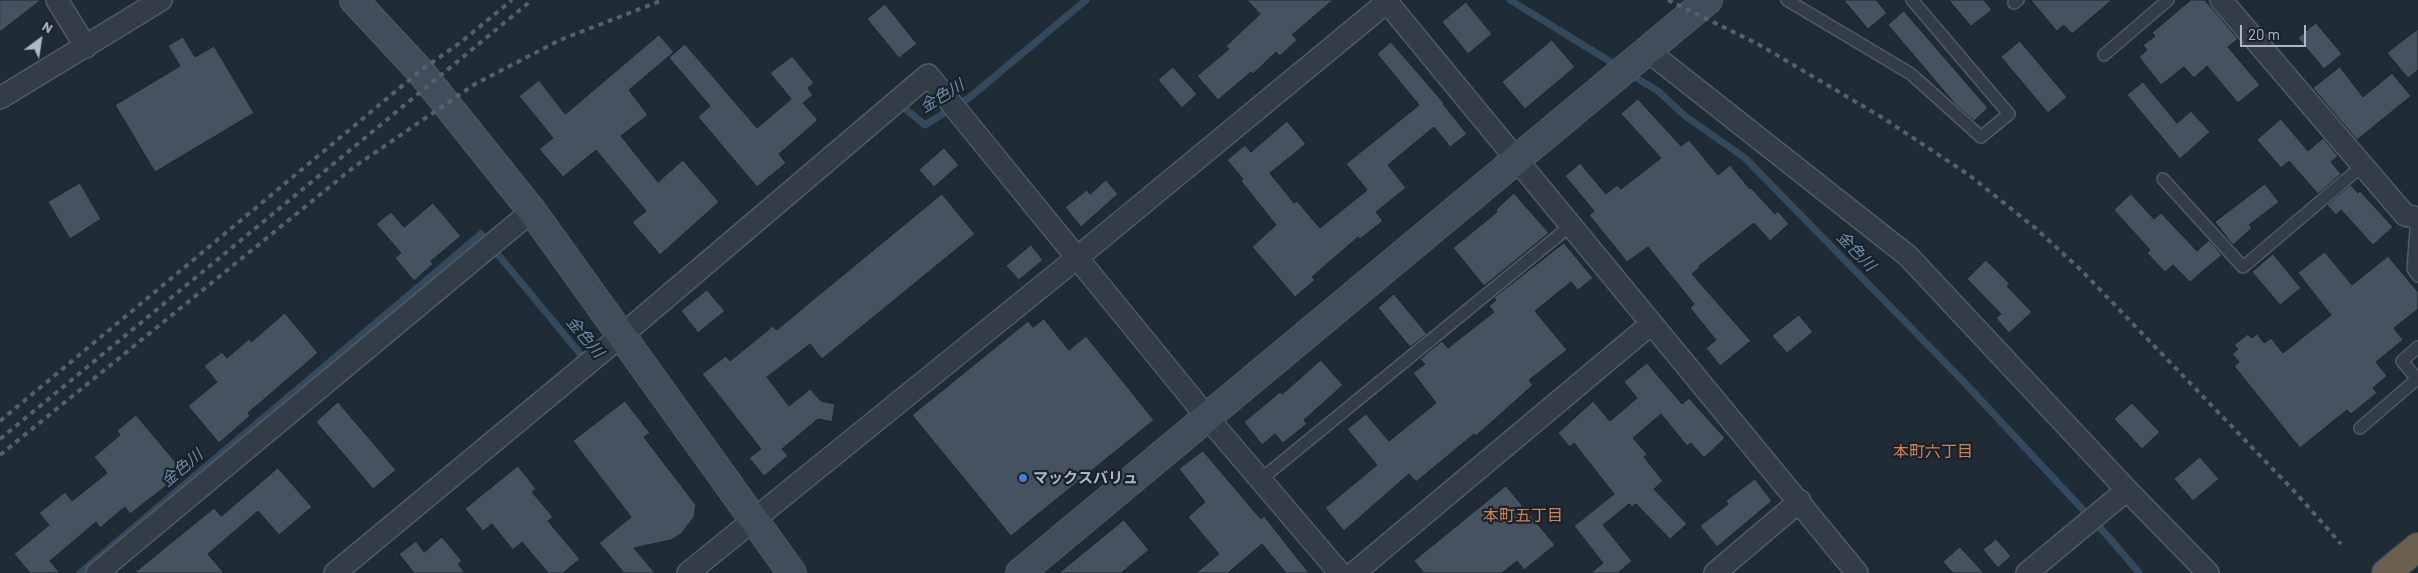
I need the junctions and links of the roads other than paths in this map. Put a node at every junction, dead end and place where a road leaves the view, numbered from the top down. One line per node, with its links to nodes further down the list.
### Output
1 (57, 0): 9 (street)
2 (161, 0): 9 (street)
3 (354, 0): 16 (street)
4 (1708, 0): 10 (street)
5 (1787, 0): 6 (lane)
6 (1912, 0)
7 (2168, 0): 11 (lane)
8 (2221, 0): 14 (street)
9 (86, 47): 12 (street)
10 (1648, 51): 13 (street); 27 (street)
11 (2104, 55)
12 (0, 98)
13 (1516, 161): 18 (street); 19 (street); 24 (street)
14 (2362, 166): 15 (lane); 17 (street)
15 (2163, 180)
16 (532, 211): 22 (street); 31 (street)
17 (2417, 218): 20 (lane)
18 (1570, 226): 21 (street); 26 (lane)
19 (1078, 257): 22 (street); 24 (street); 29 (street)
20 (2418, 276)
21 (1651, 324): 28 (street); 37 (street)
22 (621, 336): 29 (street); 32 (street)
23 (2418, 347): 25 (lane)
24 (1207, 417): 26 (street); 35 (street)
25 (2360, 428)
26 (1260, 480): 36 (street)
27 (2127, 490): 40 (street); 41 (street)
28 (1800, 501): 38 (street); 39 (street)
29 (753, 520): 33 (street); 34 (street)
30 (2418, 547): 42 (highway)
31 (97, 573)
32 (335, 573)
33 (688, 573)
34 (792, 573)
35 (1020, 573)
36 (1340, 573)
37 (1354, 573)
38 (1714, 573)
39 (1857, 573)
40 (2027, 573)
41 (2208, 573)
42 (2386, 573)

